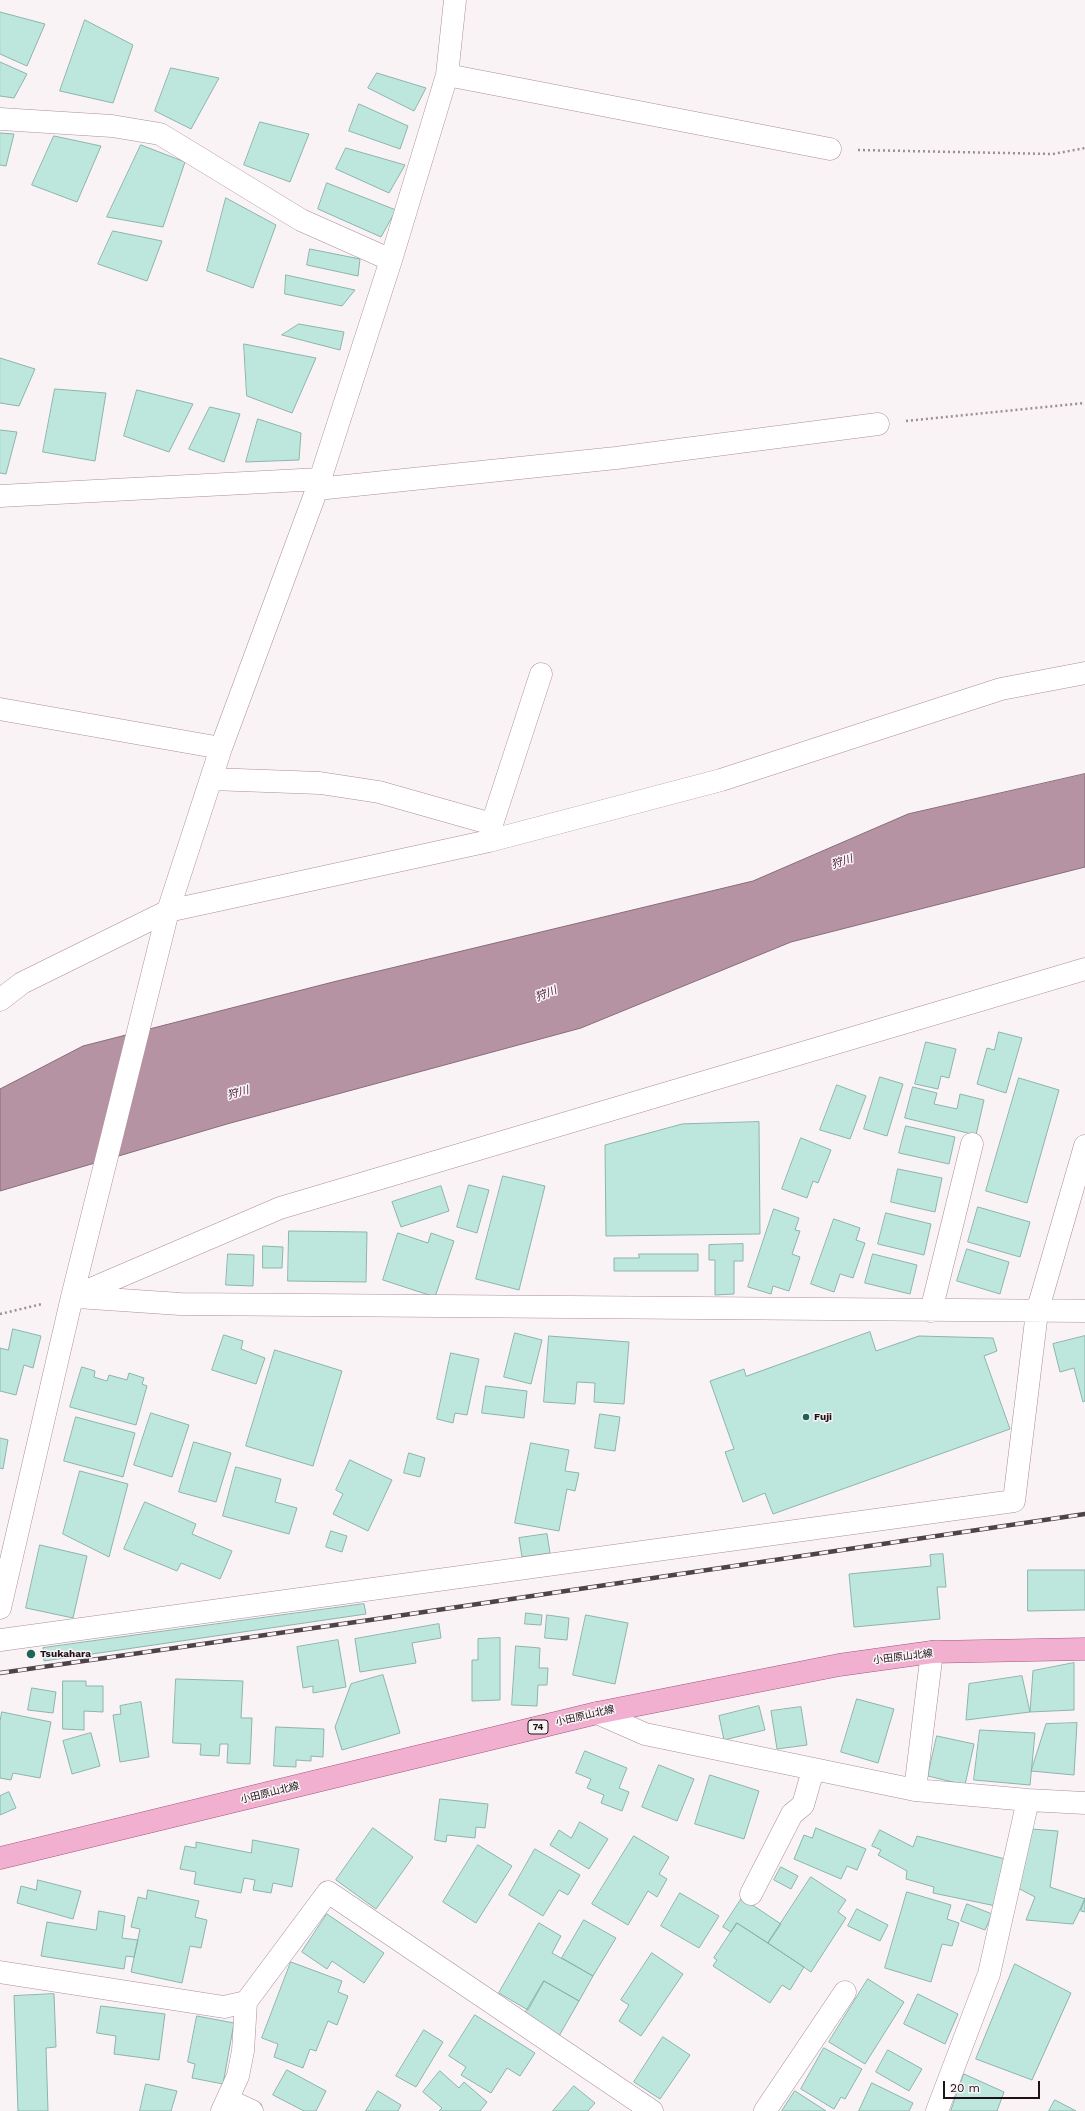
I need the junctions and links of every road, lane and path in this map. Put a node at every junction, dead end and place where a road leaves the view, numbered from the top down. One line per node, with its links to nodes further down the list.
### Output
1 (455, 0): 2 (street)
2 (447, 75): 5 (street); 6 (street)
3 (0, 119): 6 (street)
4 (1085, 148): 5 (path)
5 (830, 149)
6 (391, 260): 9 (street)
7 (1085, 403): 8 (path)
8 (878, 424): 9 (street)
9 (319, 484): 10 (street); 14 (street)
10 (1, 499)
11 (1085, 673): 16 (street)
12 (541, 674): 16 (street)
13 (0, 709): 14 (street)
14 (221, 748): 15 (street)
15 (210, 780): 16 (street); 17 (street)
16 (490, 833): 17 (street)
17 (168, 911): 20 (street); 24 (street)
18 (1085, 968): 24 (street)
19 (0, 981): 20 (street)
20 (22, 983): 21 (street)
21 (0, 1000)
22 (972, 1144): 25 (street)
23 (1085, 1146): 27 (street)
24 (72, 1297): 25 (street); 28 (path); 29 (street)
25 (931, 1311): 27 (street)
26 (1085, 1311): 27 (street)
27 (1037, 1312): 30 (street)
28 (0, 1314)
29 (0, 1608)
30 (0, 1640)
31 (1085, 1649): 32 (main road, 小田原山北線 / 74)
32 (932, 1652): 33 (main road, 小田原山北線 / 74); 35 (street)
33 (597, 1713): 34 (street); 38 (main road, 小田原山北線 / 74)
34 (813, 1770): 35 (street); 39 (street)
35 (915, 1790): 36 (street)
36 (1028, 1800): 37 (street); 47 (street)
37 (1085, 1803)
38 (0, 1858)
39 (751, 1894)
40 (0, 1972): 42 (street)
41 (845, 1992): 46 (street)
42 (246, 2002): 43 (street); 45 (street)
43 (225, 2105): 44 (street)
44 (252, 2111)
45 (652, 2111)
46 (765, 2111)
47 (936, 2111)

